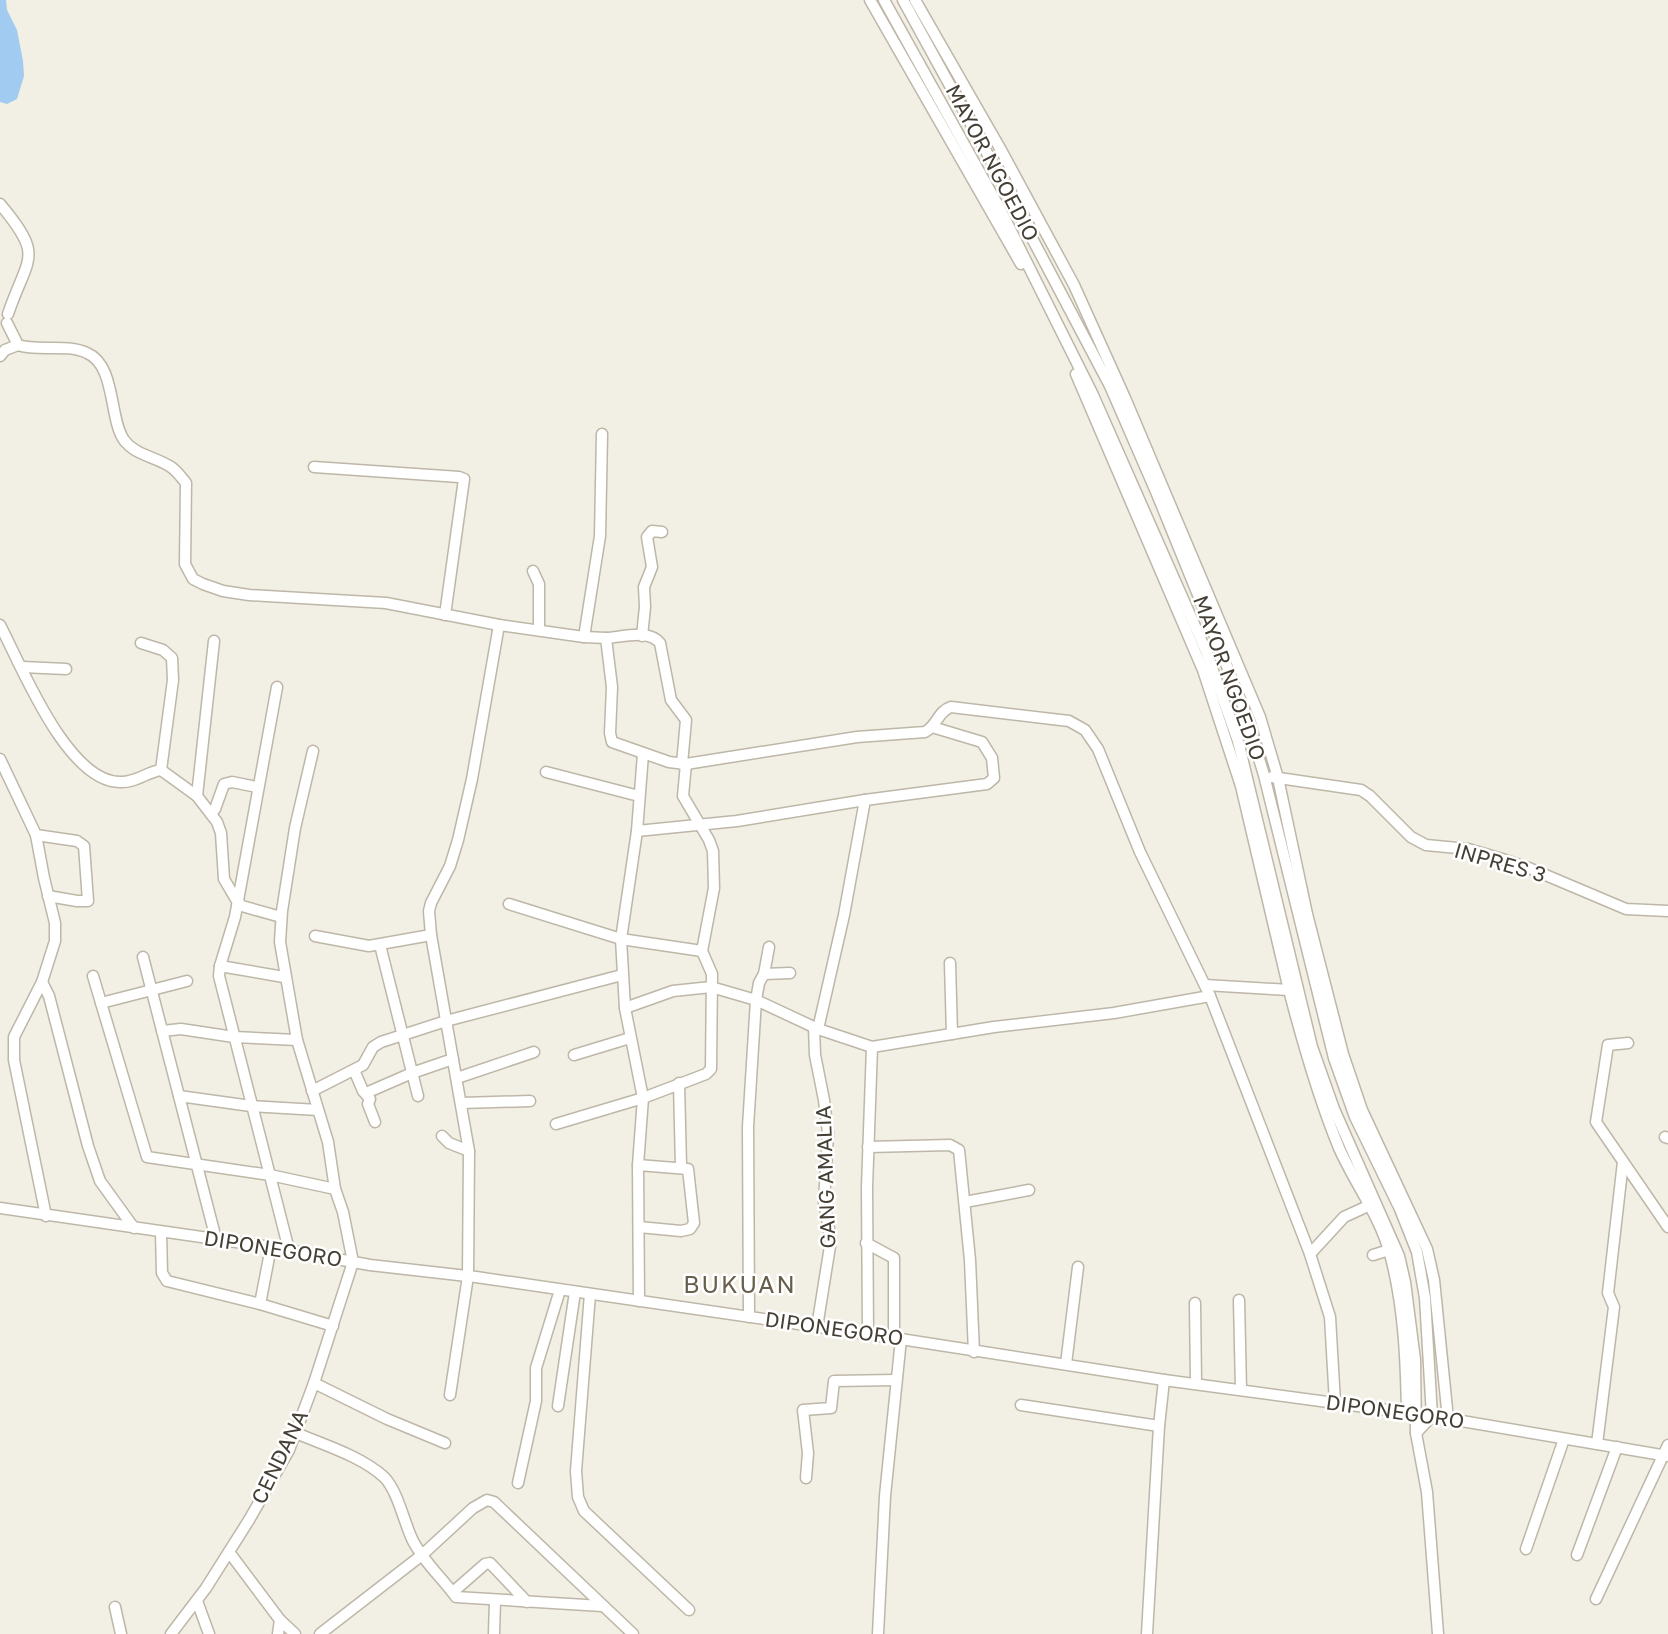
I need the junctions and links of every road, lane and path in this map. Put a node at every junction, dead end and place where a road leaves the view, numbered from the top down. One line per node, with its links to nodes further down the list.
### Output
1 (870, 0): 66 (street)
2 (884, 0): 123 (street, MAYOR NGOEDIO)
3 (903, 0): 32 (street, MAYOR NGOEDIO)
4 (915, 0): 33 (street)
5 (0, 204): 6 (street)
6 (4, 318): 7 (street)
7 (18, 345): 8 (street); 13 (street)
8 (0, 356)
9 (602, 434): 17 (street)
10 (314, 467): 13 (street)
11 (662, 532): 18 (street)
12 (533, 571): 16 (street)
13 (445, 615): 15 (street)
14 (0, 625): 22 (street)
15 (499, 625): 16 (street); 47 (street)
16 (539, 630): 17 (street)
17 (584, 636): 19 (street)
18 (642, 636): 19 (street); 29 (street)
19 (606, 638): 27 (street)
20 (214, 641): 35 (street)
21 (141, 643): 30 (street)
22 (22, 667): 23 (street); 30 (street)
23 (66, 669)
24 (276, 687): 34 (street)
25 (932, 727): 29 (street); 37 (street); 63 (street)
26 (313, 751): 46 (street)
27 (643, 754): 29 (street); 36 (street)
28 (0, 759): 41 (street)
29 (684, 764): 39 (street)
30 (161, 771): 35 (street)
31 (546, 772): 36 (street)
32 (1264, 775): 33 (street, INPRES 3); 121 (street, MAYOR NGOEDIO)
33 (1278, 778): 45 (street, INPRES 3); 152 (street)
34 (257, 787): 38 (street); 43 (street)
35 (197, 796): 38 (street)
36 (639, 796): 40 (street)
37 (865, 800): 39 (street); 72 (street, GANG AMALIA)
38 (211, 814): 43 (street)
39 (702, 825): 40 (street); 52 (street)
40 (637, 831): 49 (street)
41 (36, 835): 42 (street); 42 (street)
42 (48, 896): 62 (street)
43 (237, 901): 46 (street); 55 (street)
44 (509, 904): 49 (street)
45 (1668, 911)
46 (281, 917): 60 (street)
47 (431, 934): 50 (street); 71 (street)
48 (316, 936): 50 (street)
49 (621, 939): 52 (street); 58 (street)
50 (380, 945): 75 (street)
51 (769, 947): 57 (street)
52 (702, 951): 64 (street)
53 (143, 957): 65 (street)
54 (950, 963): 74 (street)
55 (220, 966): 60 (street); 76 (street)
56 (790, 973): 57 (street)
57 (764, 974): 68 (street)
58 (622, 975): 70 (street); 71 (street)
59 (93, 976): 69 (street)
60 (284, 977): 78 (street)
61 (187, 981): 65 (street)
62 (42, 982): 112 (street); 115 (street)
63 (1205, 985): 66 (street); 67 (street)
64 (711, 988): 68 (street); 70 (street); 87 (street)
65 (151, 989): 69 (street); 73 (street)
66 (1280, 990): 110 (street)
67 (1210, 996): 74 (street); 122 (street)
68 (756, 1000): 72 (street); 134 (street)
69 (101, 1003): 103 (street)
70 (625, 1008): 77 (street)
71 (446, 1021): 75 (street); 83 (street)
72 (816, 1028): 80 (street); 136 (street, GANG AMALIA)
73 (162, 1031): 76 (street); 90 (street)
74 (952, 1034): 80 (street)
75 (403, 1035): 84 (street); 85 (street)
76 (234, 1037): 78 (street); 95 (street)
77 (630, 1038): 82 (street); 92 (street)
78 (297, 1040): 88 (street)
79 (1628, 1043): 102 (street)
80 (872, 1047): 100 (street)
81 (534, 1052): 86 (street)
82 (574, 1055)
83 (453, 1059): 85 (street); 86 (street)
84 (354, 1070): 88 (street); 89 (street)
85 (412, 1073): 89 (street); 91 (street)
86 (457, 1078): 94 (street)
87 (679, 1083): 92 (street); 105 (street)
88 (312, 1091): 96 (street)
89 (366, 1093): 97 (street)
90 (179, 1096): 95 (street); 103 (street)
91 (418, 1096)
92 (643, 1098): 98 (street); 104 (street)
93 (530, 1101): 94 (street)
94 (461, 1103): 101 (street)
95 (251, 1105): 96 (street); 106 (street)
96 (318, 1110): 107 (street)
97 (374, 1122)
98 (556, 1124)
99 (442, 1136): 101 (street)
100 (868, 1147): 109 (street); 118 (street)
101 (470, 1151): 126 (street)
102 (1623, 1162): 114 (street); 158 (street)
103 (197, 1164): 106 (street); 117 (street)
104 (638, 1165): 105 (street); 113 (street)
105 (681, 1167): 113 (street)
106 (270, 1175): 107 (street); 120 (street)
107 (335, 1189): 124 (street)
108 (1029, 1190): 109 (street)
109 (965, 1202): 139 (street)
110 (1368, 1206): 122 (street); 150 (street)
111 (0, 1208): 112 (street, DIPONEGORO)
112 (46, 1216): 115 (street, DIPONEGORO)
113 (639, 1227): 131 (street)
114 (1668, 1227)
115 (134, 1228): 116 (street, DIPONEGORO)
116 (161, 1231): 117 (street, DIPONEGORO); 133 (street)
117 (216, 1240): 119 (street, DIPONEGORO)
118 (866, 1243): 137 (street); 138 (street)
119 (271, 1247): 120 (street, DIPONEGORO); 133 (street)
120 (289, 1250): 124 (street, DIPONEGORO)
121 (1416, 1252): 123 (street); 151 (street, MAYOR NGOEDIO)
122 (1310, 1254): 147 (street)
123 (1399, 1256): 150 (street, MAYOR NGOEDIO)
124 (353, 1262): 126 (street, DIPONEGORO); 135 (street, CENDANA)
125 (1078, 1267): 140 (street)
126 (468, 1276): 127 (street, DIPONEGORO); 146 (street)
127 (560, 1290): 128 (street, DIPONEGORO); 163 (street)
128 (575, 1292): 129 (street, DIPONEGORO); 149 (street)
129 (590, 1293): 131 (street, DIPONEGORO); 175 (street)
130 (1240, 1300): 145 (street)
131 (639, 1301): 134 (street, DIPONEGORO)
132 (1195, 1303): 144 (street)
133 (260, 1304): 135 (street)
134 (749, 1317): 136 (street, DIPONEGORO)
135 (332, 1326): 143 (street, CENDANA)
136 (817, 1326): 137 (street, DIPONEGORO)
137 (868, 1334): 138 (street, DIPONEGORO)
138 (898, 1338): 139 (street, DIPONEGORO); 141 (street)
139 (974, 1352): 140 (street, DIPONEGORO)
140 (1066, 1363): 142 (street, DIPONEGORO)
141 (896, 1380): 162 (street); 185 (street)
142 (1164, 1380): 144 (street, DIPONEGORO); 153 (street)
143 (314, 1383): 154 (street, CENDANA); 157 (street)
144 (1196, 1383): 145 (street, DIPONEGORO)
145 (1241, 1390): 147 (street, DIPONEGORO)
146 (450, 1395)
147 (1335, 1403): 150 (street, DIPONEGORO)
148 (1021, 1405): 153 (street)
149 (558, 1406)
150 (1411, 1413): 151 (street, DIPONEGORO); 155 (street, MAYOR NGOEDIO)
151 (1432, 1416): 152 (street, DIPONEGORO); 155 (street)
152 (1448, 1419): 156 (street, DIPONEGORO)
153 (1159, 1426): 186 (street)
154 (296, 1433): 165 (street, CENDANA); 166 (street)
155 (1416, 1433): 187 (street, MAYOR NGOEDIO)
156 (1564, 1439): 158 (street, DIPONEGORO); 164 (street)
157 (444, 1443)
158 (1597, 1444): 160 (street, DIPONEGORO)
159 (1668, 1445): 161 (street)
160 (1616, 1447): 161 (street, DIPONEGORO); 167 (street)
161 (1665, 1456): 170 (street)
162 (806, 1478)
163 (519, 1483)
164 (1526, 1549)
165 (229, 1552): 171 (street, CENDANA); 176 (street)
166 (422, 1555): 168 (street); 173 (street); 182 (street)
167 (1577, 1555)
168 (453, 1592): 169 (street); 172 (street)
169 (495, 1600): 172 (street); 183 (street)
170 (1596, 1600)
171 (197, 1601): 178 (street, CENDANA); 179 (street)
172 (527, 1602): 173 (street)
173 (602, 1606): 184 (street)
174 (115, 1607): 177 (street)
175 (689, 1610)
176 (281, 1620): 180 (street); 181 (street)
177 (121, 1634)
178 (171, 1634)
179 (209, 1634)
180 (278, 1634)
181 (295, 1634)
182 (320, 1634)
183 (494, 1634)
184 (633, 1634)
185 (878, 1634)
186 (1147, 1634)
187 (1438, 1634)

